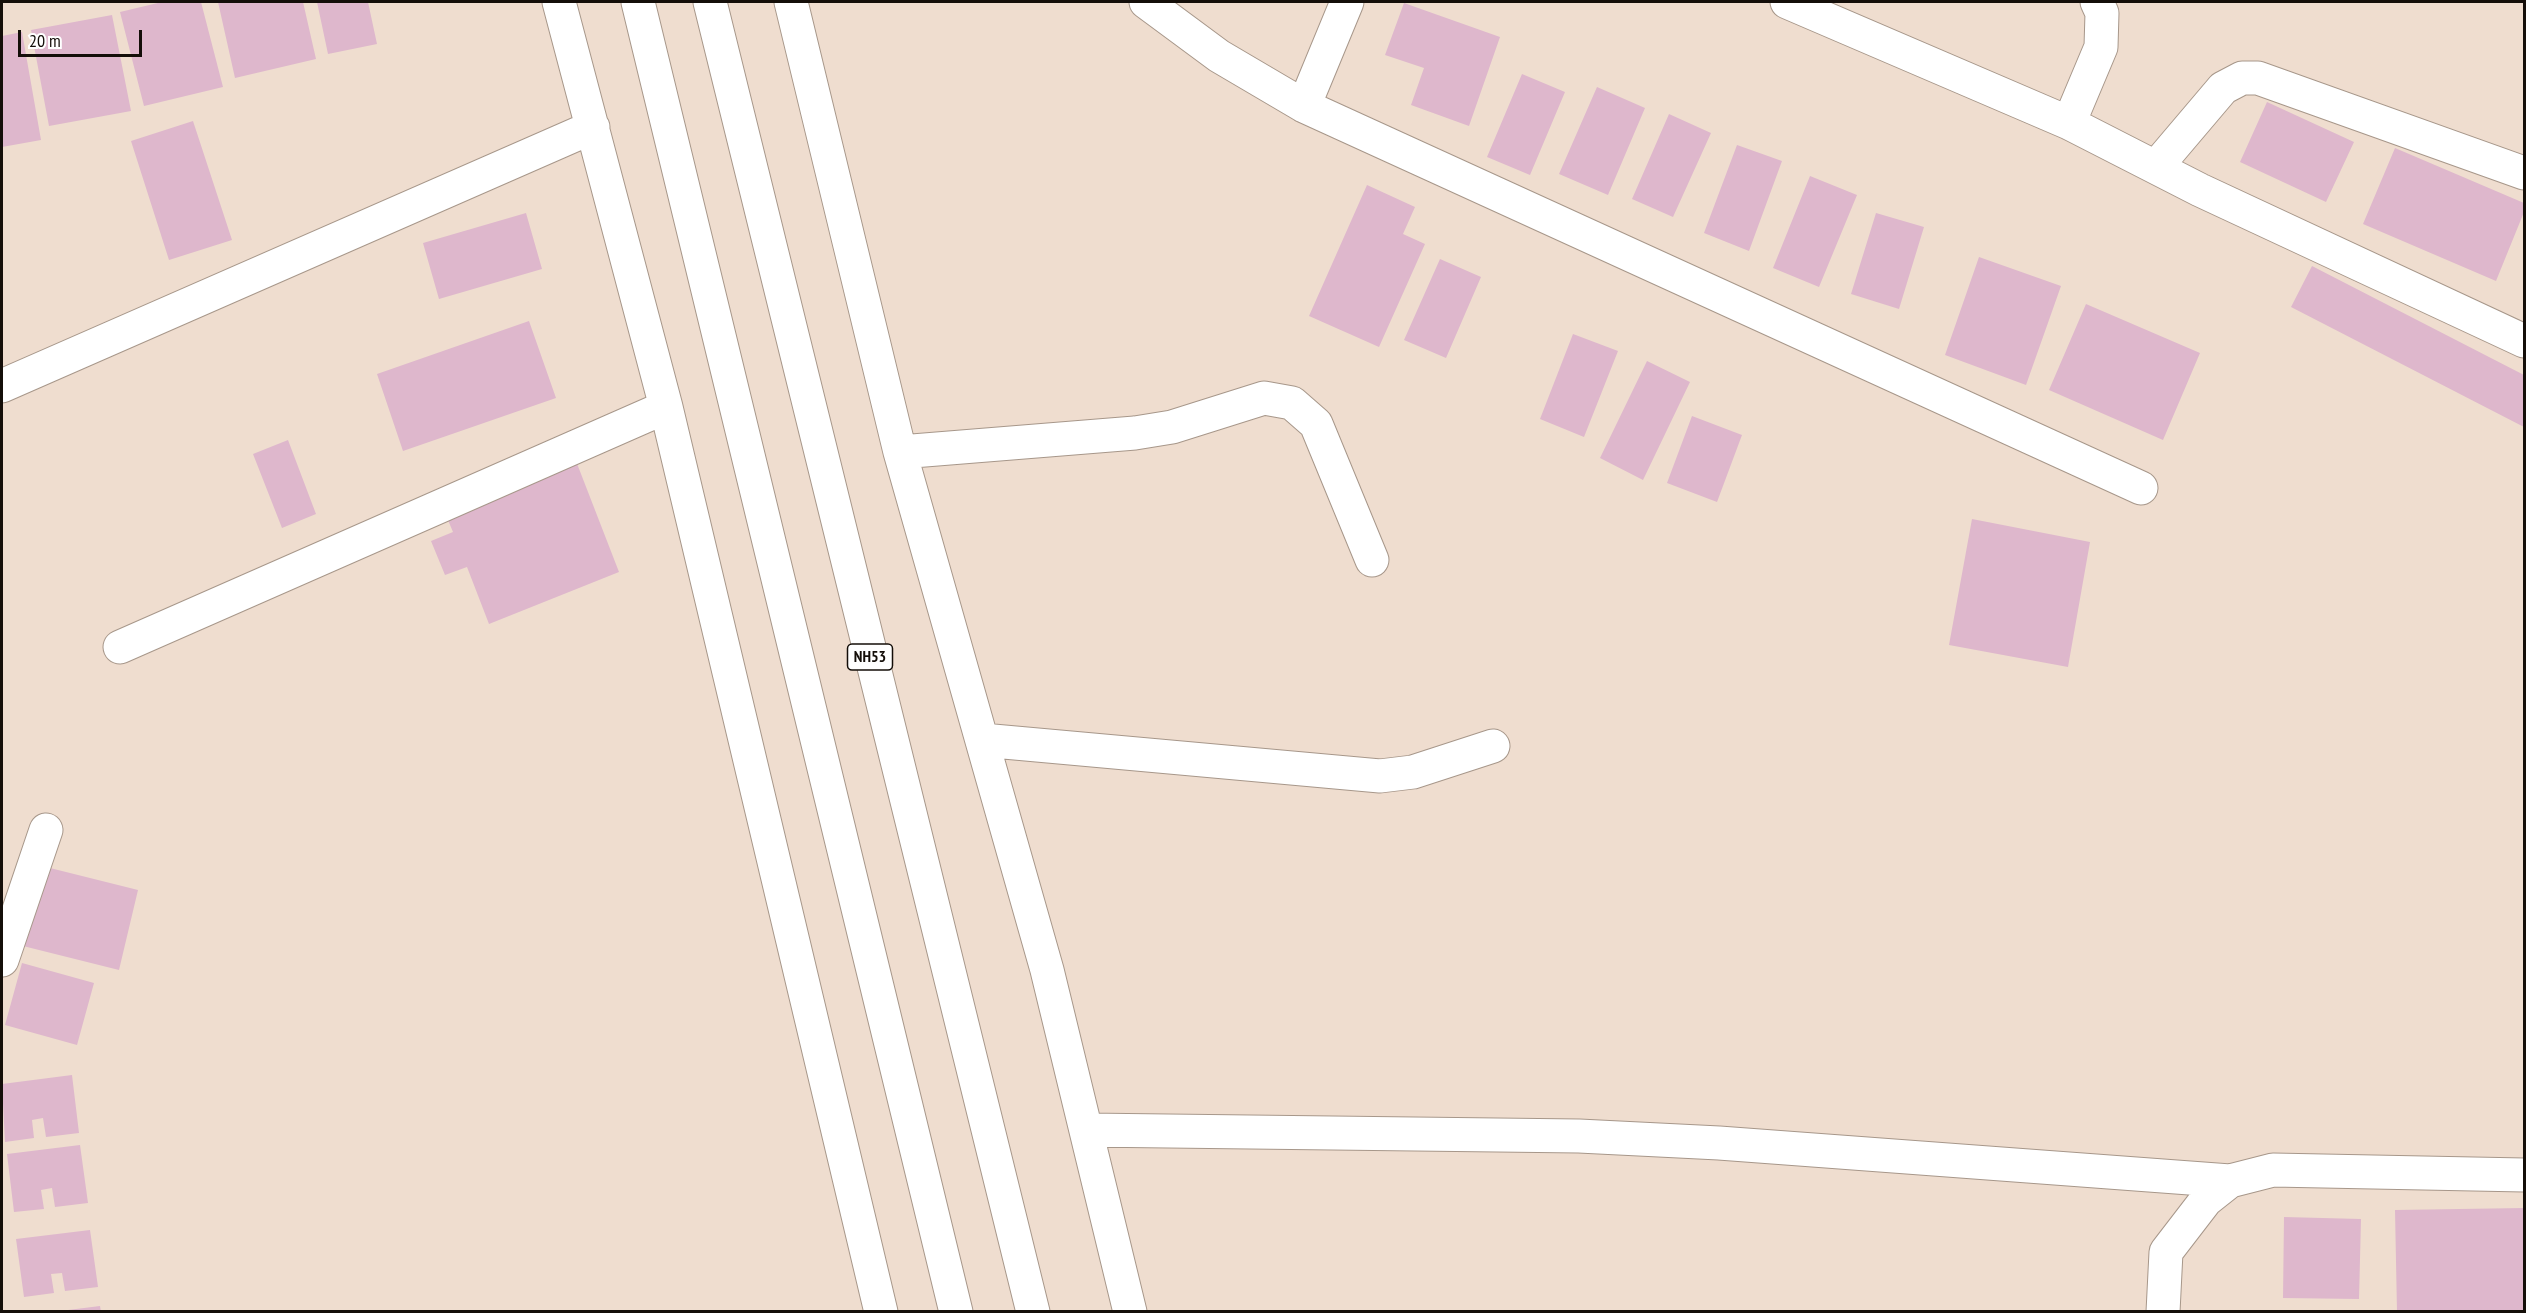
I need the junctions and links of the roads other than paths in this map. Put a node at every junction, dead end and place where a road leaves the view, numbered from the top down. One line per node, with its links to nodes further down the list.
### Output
1 (558, 2): 11 (main road)
2 (638, 2): 29 (main road)
3 (710, 2): 30 (main road, NH53)
4 (791, 2): 17 (main road)
5 (1146, 2): 9 (main road)
6 (1347, 2): 9 (main road)
7 (1787, 2): 10 (main road)
8 (2097, 2): 10 (main road)
9 (1304, 106): 18 (main road)
10 (2069, 123): 12 (main road)
11 (592, 127): 15 (main road); 16 (main road)
12 (2156, 167): 13 (main road); 14 (main road)
13 (2524, 173)
14 (2524, 340)
15 (2, 386)
16 (666, 407): 20 (main road); 28 (main road)
17 (900, 452): 19 (main road); 21 (main road)
18 (2141, 489)
19 (1372, 560)
20 (120, 647)
21 (982, 740): 22 (main road); 25 (main road)
22 (1493, 746)
23 (46, 830): 24 (main road)
24 (2, 960)
25 (1086, 1130): 27 (main road); 31 (main road)
26 (2524, 1175): 27 (main road)
27 (2229, 1181): 32 (main road)
28 (881, 1311)
29 (956, 1311)
30 (1033, 1311)
31 (1130, 1311)
32 (2163, 1311)

